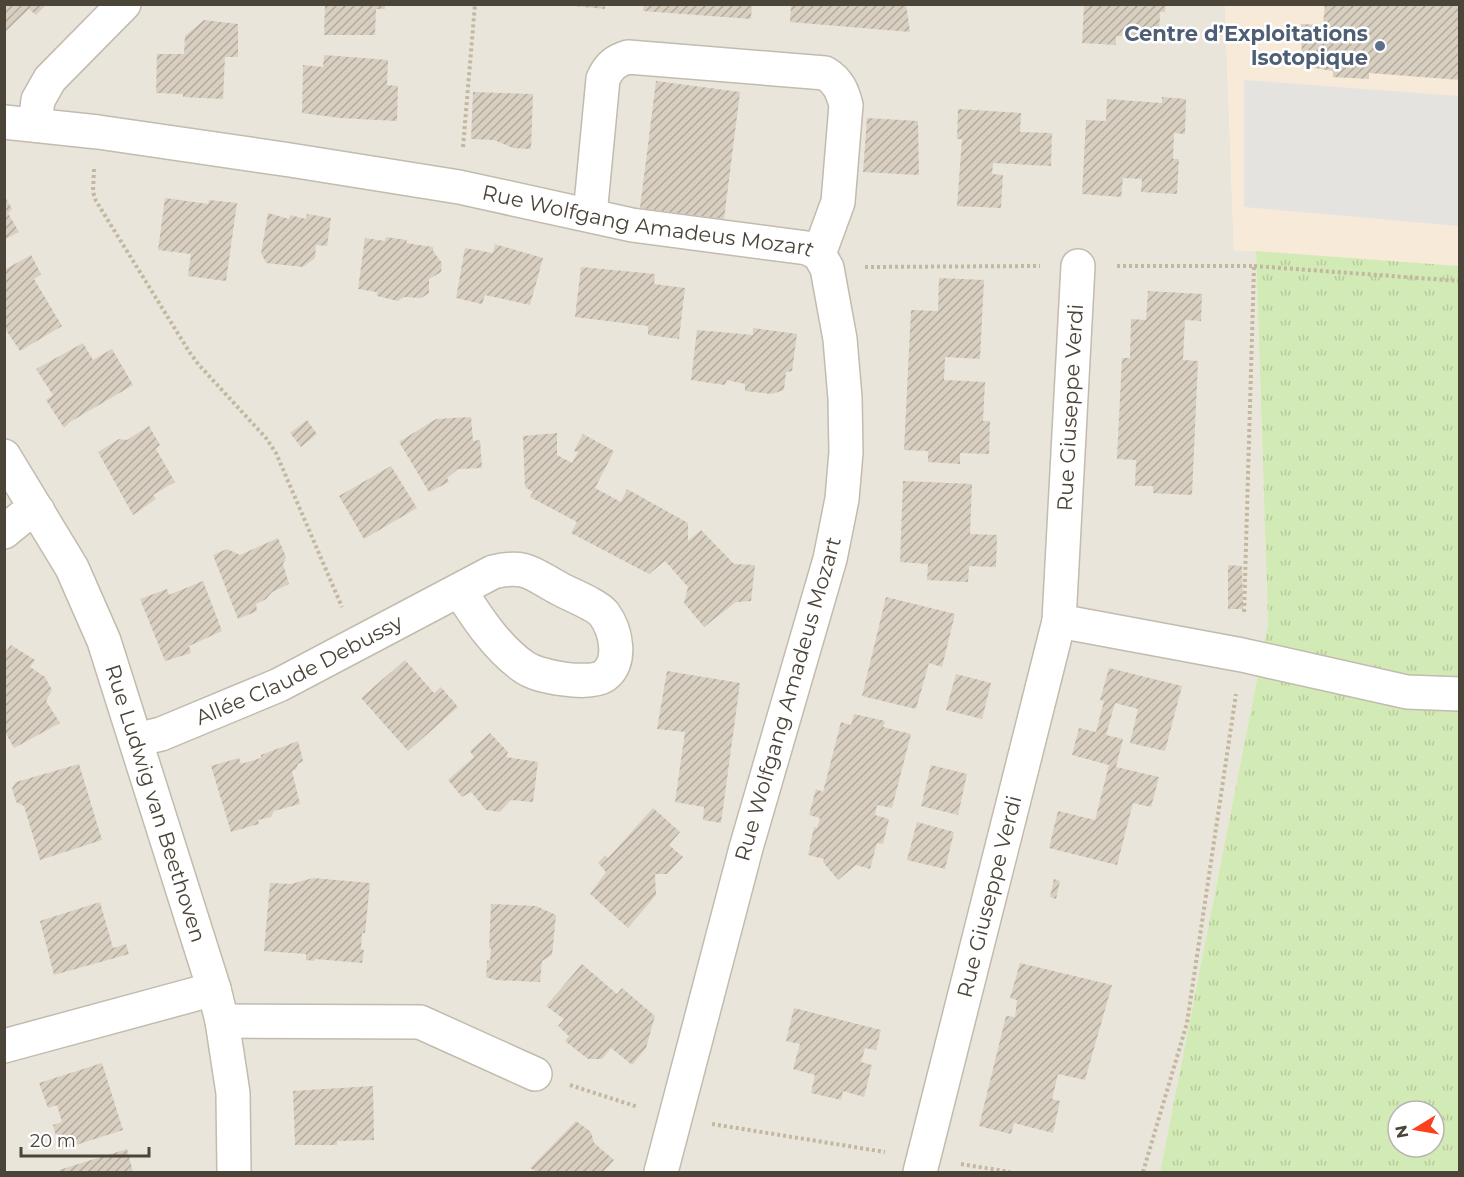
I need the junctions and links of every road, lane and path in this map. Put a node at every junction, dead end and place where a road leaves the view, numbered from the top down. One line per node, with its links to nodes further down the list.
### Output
1 (124, 4): 3 (street)
2 (475, 4): 5 (path)
3 (20, 123): 4 (street, Rue Wolfgang Amadeus Mozart)
4 (98, 132): 5 (street, Rue Wolfgang Amadeus Mozart); 16 (path)
5 (459, 187): 6 (street, Rue Wolfgang Amadeus Mozart)
6 (590, 215): 7 (street, Rue Wolfgang Amadeus Mozart); 7 (street)
7 (823, 261): 8 (path); 23 (street, Rue Wolfgang Amadeus Mozart)
8 (1078, 266): 15 (street, Rue Giuseppe Verdi)
9 (1254, 266): 10 (path)
10 (1460, 281)
11 (4, 456): 12 (street, Rue Ludwig van Beethoven)
12 (38, 511): 13 (street); 18 (street, Rue Ludwig van Beethoven)
13 (4, 532)
14 (460, 591): 16 (street, Allée Claude Debussy)
15 (1059, 621): 17 (street); 24 (street, Rue Giuseppe Verdi)
16 (359, 644): 18 (street, Allée Claude Debussy)
17 (1460, 694)
18 (136, 740): 19 (street, Rue Ludwig van Beethoven)
19 (214, 989): 20 (street, Rue Ludwig van Beethoven); 21 (street)
20 (222, 1022): 22 (street); 25 (street, Rue Ludwig van Beethoven)
21 (4, 1046)
22 (536, 1074): 23 (path)
23 (675, 1119): 24 (path); 26 (street, Rue Wolfgang Amadeus Mozart)
24 (922, 1166): 27 (path)
25 (234, 1173)
26 (661, 1173)
27 (1010, 1173)

